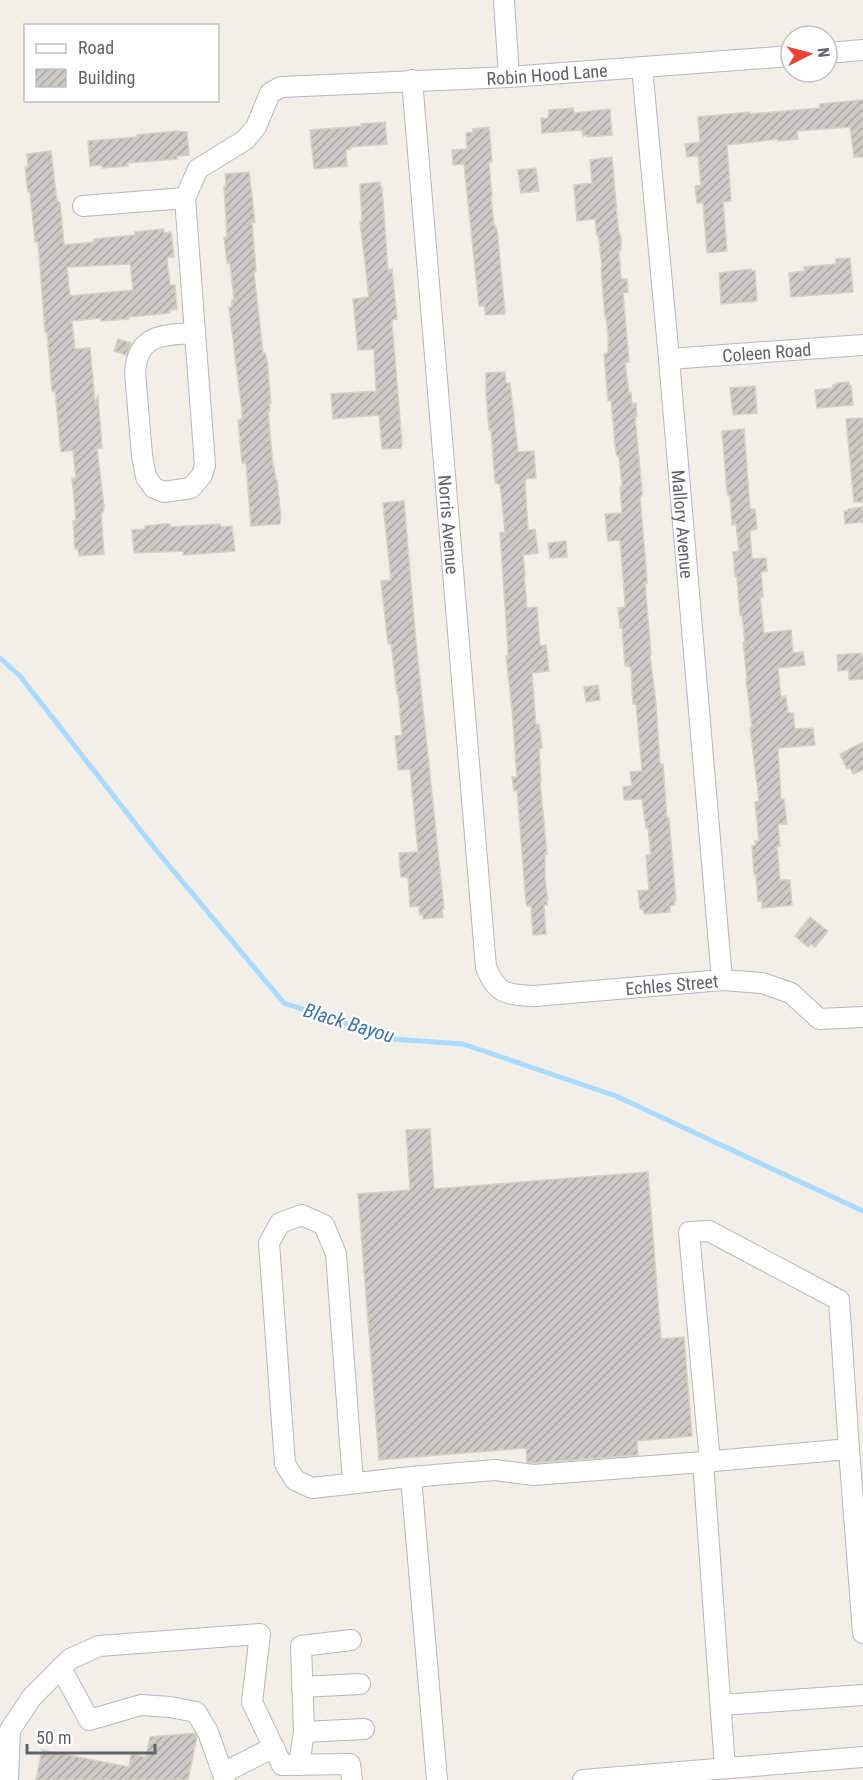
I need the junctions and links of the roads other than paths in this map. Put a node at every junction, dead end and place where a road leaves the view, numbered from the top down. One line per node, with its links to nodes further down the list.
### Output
1 (504, 0): 6 (street)
2 (863, 50): 3 (street)
3 (839, 52)
4 (779, 57): 5 (street, Robin Hood Lane)
5 (642, 67): 6 (street, Robin Hood Lane); 12 (street, Mallory Avenue)
6 (510, 77): 7 (street, Robin Hood Lane)
7 (412, 80): 8 (street, Robin Hood Lane); 13 (street, Norris Avenue)
8 (185, 198): 9 (street); 10 (street)
9 (83, 206)
10 (195, 333): 10 (street)
11 (863, 345): 12 (street, Coleen Road)
12 (669, 359): 14 (street, Mallory Avenue)
13 (486, 967): 14 (street, Echles Street)
14 (722, 980): 15 (street, Echles Street)
15 (863, 1017)
16 (849, 1449): 17 (street); 17 (street); 20 (street)
17 (706, 1462): 18 (street); 26 (street)
18 (411, 1477): 19 (street); 37 (street)
19 (353, 1483): 19 (street)
20 (863, 1633)
21 (351, 1640): 24 (street)
22 (61, 1668): 29 (street); 34 (street); 35 (street)
23 (360, 1684): 24 (street)
24 (302, 1687): 28 (street)
25 (863, 1695): 26 (street)
26 (721, 1705): 32 (street)
27 (364, 1729): 28 (street)
28 (304, 1732): 31 (street)
29 (274, 1747): 31 (street); 34 (street)
30 (863, 1757): 33 (street)
31 (289, 1770): 36 (street)
32 (734, 1772): 33 (street); 38 (street)
33 (783, 1772)
34 (224, 1777)
35 (8, 1780)
36 (352, 1780)
37 (437, 1780)
38 (583, 1780)

